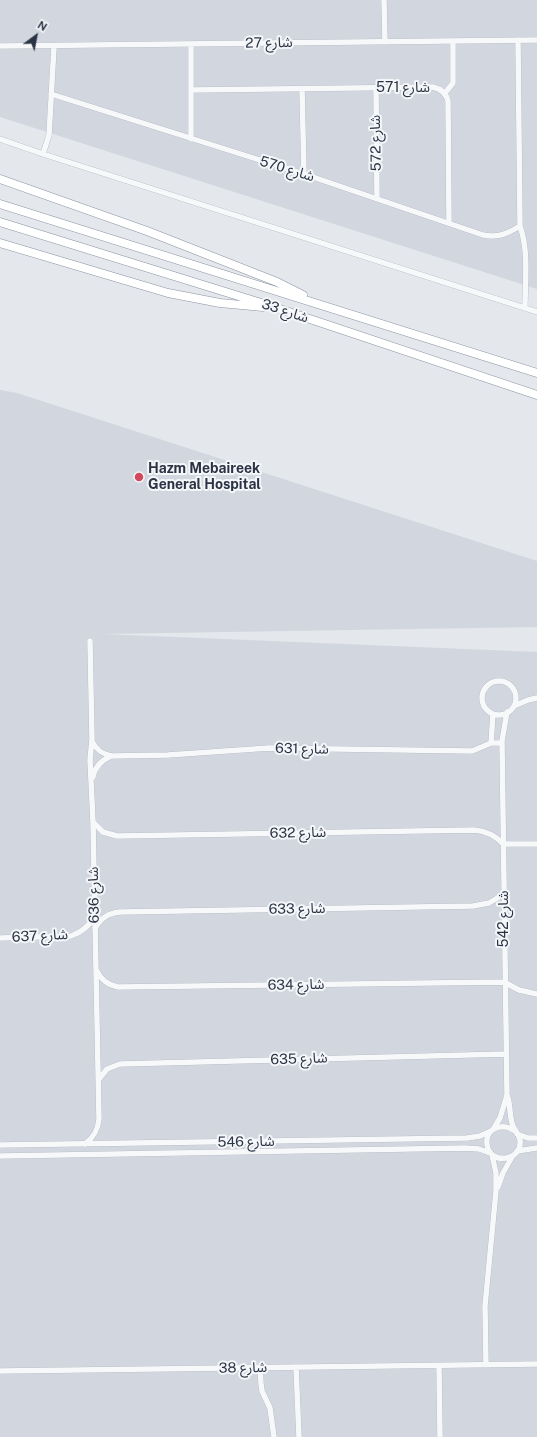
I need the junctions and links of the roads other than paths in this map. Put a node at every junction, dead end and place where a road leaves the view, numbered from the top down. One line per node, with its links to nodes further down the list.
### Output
1 (384, 0): 5 (street)
2 (518, 40): 3 (street, شارع 27); 4 (street, شارع 27); 23 (street)
3 (537, 40)
4 (453, 41): 5 (street, شارع 27); 12 (street)
5 (385, 42): 6 (street, شارع 27)
6 (191, 45): 8 (street, شارع 27); 11 (street)
7 (0, 46): 8 (street, شارع 27)
8 (54, 47): 13 (street)
9 (376, 88): 10 (street, شارع 571); 12 (street, شارع 571); 19 (street, شارع 572)
10 (302, 89): 11 (street, شارع 571); 17 (street)
11 (191, 90): 15 (street)
12 (445, 93): 22 (street, شارع 571)
13 (51, 94): 15 (street, شارع 570); 16 (street)
14 (0, 139): 16 (street)
15 (191, 139): 17 (street, شارع 570)
16 (43, 154): 27 (street)
17 (304, 174): 19 (street, شارع 570)
18 (0, 179): 25 (highway)
19 (377, 198): 22 (street, شارع 570)
20 (0, 204): 25 (highway, شارع 33)
21 (0, 222): 26 (highway, شارع 33)
22 (449, 222): 23 (street, شارع 570)
23 (520, 226): 27 (street)
24 (0, 243): 26 (highway)
25 (317, 303): 29 (highway, شارع 33)
26 (274, 307): 30 (highway, شارع 33)
27 (525, 308): 28 (street)
28 (537, 312)
29 (537, 373)
30 (537, 395)
31 (90, 641): 36 (street, شارع 636)
32 (537, 698): 33 (street)
33 (514, 706): 34 (street); 35 (street)
34 (507, 712): 35 (street); 38 (street, شارع 542)
35 (493, 714): 37 (street)
36 (92, 739): 39 (street, شارع 631); 40 (street, شارع 636)
37 (491, 743): 38 (street); 39 (street, شارع 631)
38 (502, 743): 42 (street, شارع 542)
39 (112, 756): 40 (street)
40 (92, 780): 41 (street, شارع 636)
41 (93, 822): 42 (street, شارع 632); 45 (street, شارع 636)
42 (503, 844): 43 (street); 44 (street, شارع 542)
43 (537, 844)
44 (504, 894): 46 (street, شارع 633); 49 (street, شارع 542)
45 (95, 914): 46 (street, شارع 636); 47 (street, شارع 637)
46 (95, 928): 48 (street, شارع 636)
47 (0, 938)
48 (96, 968): 49 (street, شارع 634); 52 (street, شارع 636)
49 (504, 982): 50 (street); 51 (street, شارع 542)
50 (537, 994)
51 (506, 1054): 52 (street, شارع 635); 53 (street, شارع 542)
52 (99, 1079): 57 (street, شارع 636)
53 (507, 1095): 54 (street, شارع 542); 55 (street, شارع 542)
54 (492, 1130): 55 (street); 57 (street, شارع 546); 61 (street)
55 (516, 1132): 56 (street); 60 (street)
56 (537, 1138)
57 (85, 1144): 58 (street, شارع 546)
58 (0, 1145)
59 (537, 1148): 60 (street)
60 (517, 1151): 63 (street)
61 (491, 1154): 62 (street, شارع 546); 63 (street); 64 (street)
62 (0, 1156)
63 (512, 1157): 64 (street)
64 (496, 1191): 66 (street)
65 (537, 1364): 66 (street, شارع 38)
66 (486, 1365): 67 (street, شارع 38)
67 (439, 1366): 68 (street, شارع 38); 73 (street)
68 (296, 1367): 69 (street, شارع 38); 72 (street)
69 (260, 1368): 70 (street, شارع 38); 71 (street)
70 (0, 1371)
71 (274, 1437)
72 (299, 1437)
73 (440, 1437)

